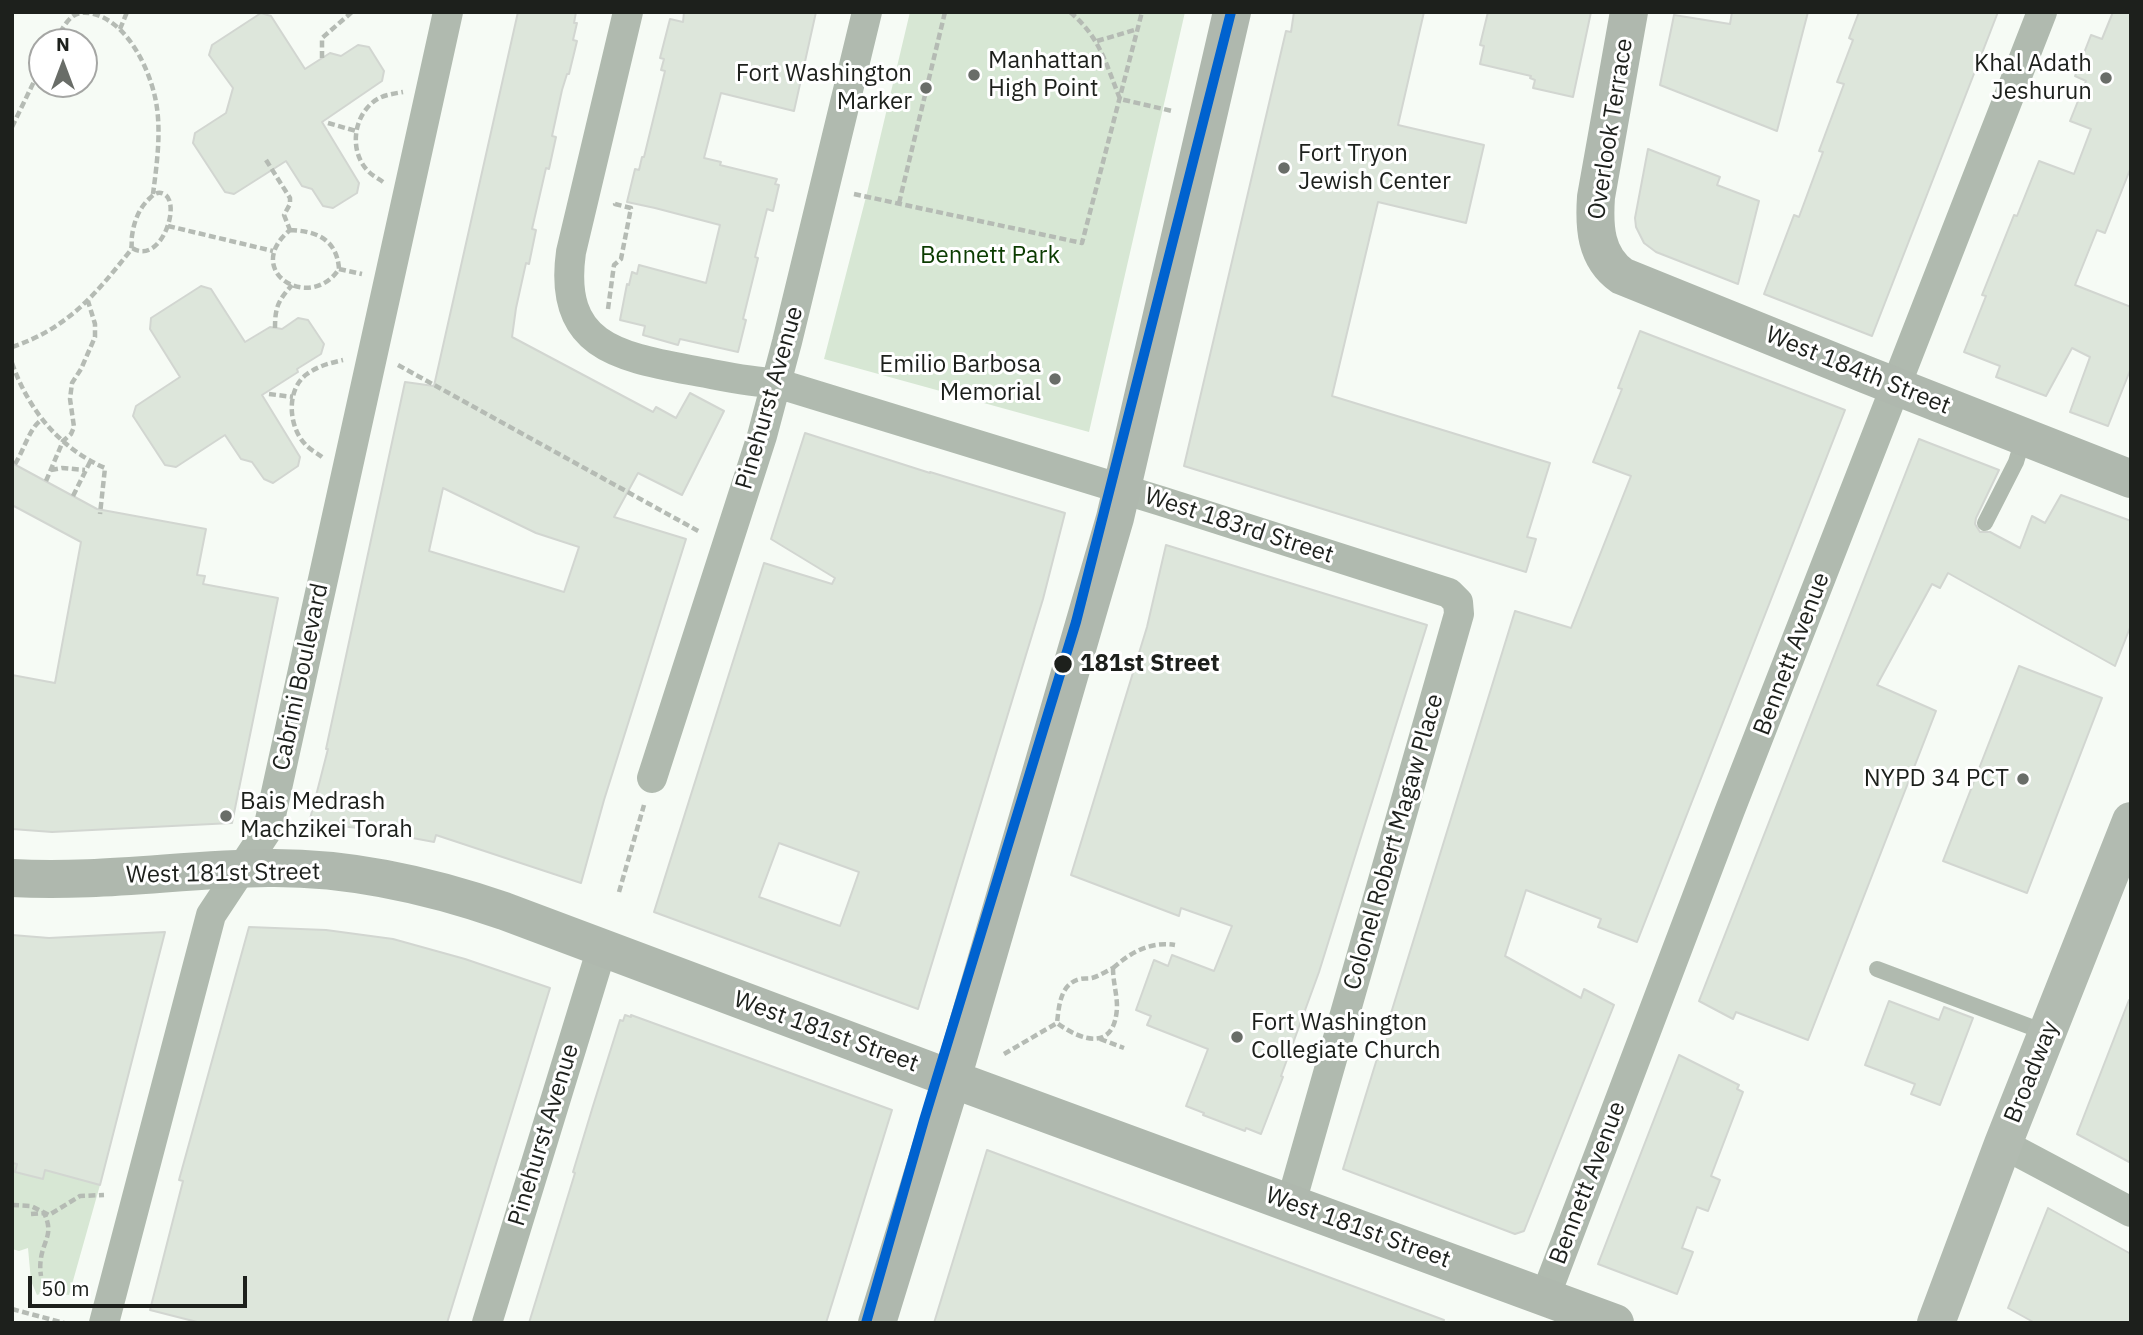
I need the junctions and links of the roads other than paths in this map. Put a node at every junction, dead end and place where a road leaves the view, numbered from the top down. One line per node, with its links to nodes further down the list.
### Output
1 (448, 12): 17 (street, Cabrini Boulevard)
2 (628, 12): 8 (street, West 183rd Street)
3 (867, 12): 8 (street, Pinehurst Avenue)
4 (1233, 12): 12 (main road)
5 (1629, 12): 7 (main road, Overlook Terrace)
6 (2042, 12): 9 (street, Bennett Avenue)
7 (1599, 246): 9 (main road, West 184th Street)
8 (776, 383): 12 (street, West 183rd Street); 15 (street, Pinehurst Avenue)
9 (1897, 386): 10 (main road, West 184th Street); 26 (street, Bennett Avenue)
10 (2024, 436): 11 (main road, West 184th Street); 13 (lane)
11 (2131, 478)
12 (1122, 488): 14 (street, West 183rd Street); 22 (main road)
13 (1985, 523)
14 (1458, 602): 24 (street, Colonel Robert Magaw Place)
15 (648, 792)
16 (2130, 824): 21 (main road, Broadway)
17 (239, 870): 18 (main road, West 181st Street); 19 (main road, West 181st Street); 27 (street, Cabrini Boulevard)
18 (12, 878)
19 (602, 948): 22 (main road, West 181st Street); 28 (street, Pinehurst Avenue)
20 (1877, 969): 21 (lane)
21 (2047, 1033): 23 (main road, Broadway)
22 (952, 1079): 24 (main road, West 181st Street); 29 (main road)
23 (2003, 1144): 25 (street); 31 (main road, Broadway)
24 (1291, 1203): 26 (main road, West 181st Street)
25 (2131, 1212)
26 (1545, 1297): 30 (main road, West 181st Street)
27 (104, 1323)
28 (487, 1323)
29 (877, 1323)
30 (1615, 1323)
31 (1936, 1323)

